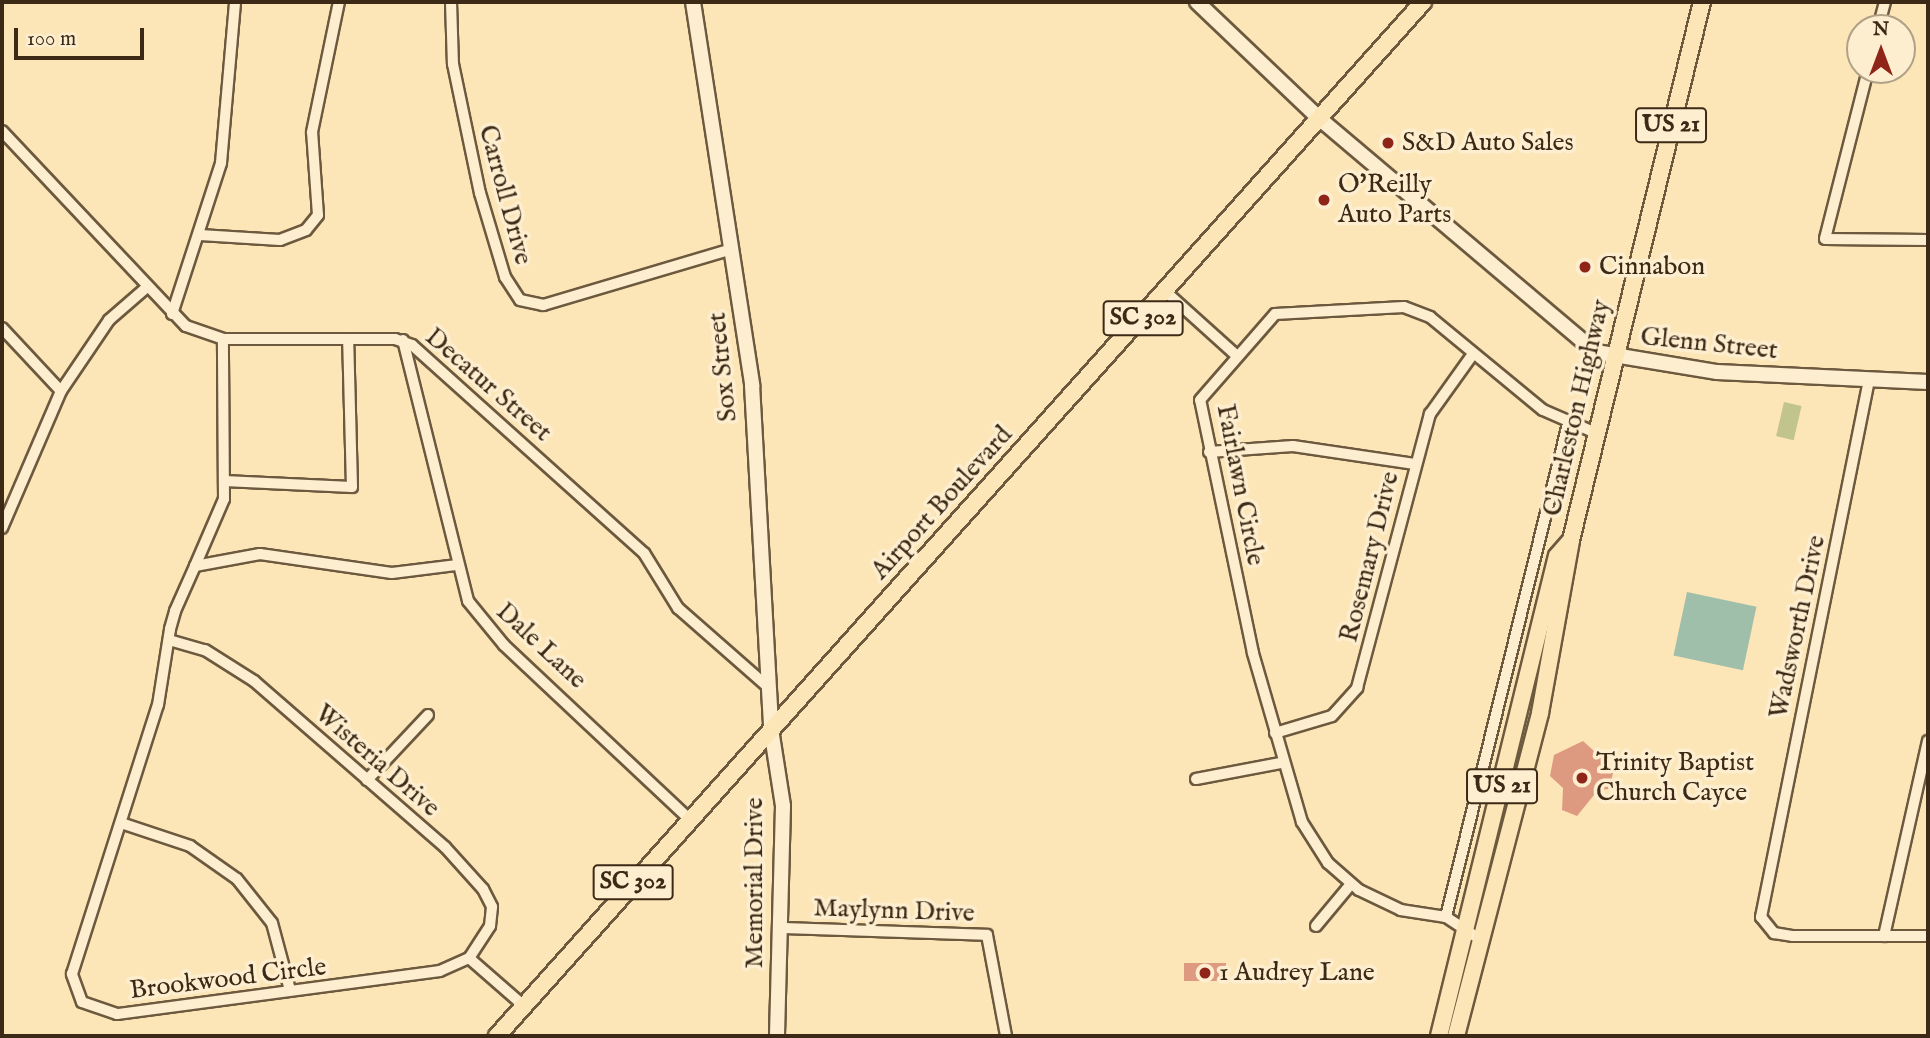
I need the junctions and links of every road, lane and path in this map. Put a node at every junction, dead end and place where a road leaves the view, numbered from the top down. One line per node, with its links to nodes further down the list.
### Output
1 (235, 2): 11 (street)
2 (339, 2): 11 (street)
3 (452, 2): 13 (street, Carroll Drive)
4 (693, 2): 13 (street, Sox Street)
5 (1197, 2): 9 (street, Glenn Street)
6 (1423, 2): 9 (main road, Airport Boulevard / SC 302)
7 (1702, 2): 23 (main road, Charleston Highway / US 21)
8 (1864, 84): 12 (street)
9 (1320, 119): 15 (main road, Airport Boulevard / SC 302); 23 (street, Glenn Street)
10 (2, 131): 14 (street, Decatur Street)
11 (200, 234): 16 (street)
12 (1928, 240)
13 (732, 249): 37 (street, Sox Street)
14 (147, 287): 16 (street, Decatur Street); 26 (street)
15 (1166, 292): 22 (street); 39 (main road, Airport Boulevard / SC 302)
16 (172, 314): 18 (street, Decatur Street)
17 (2, 328): 26 (street)
18 (223, 339): 19 (street, Decatur Street); 31 (street, Brookwood Circle)
19 (348, 339): 20 (street, Decatur Street); 31 (street)
20 (403, 340): 34 (street, Dale Lane); 37 (street, Decatur Street)
21 (1473, 354): 22 (street, Fairlawn Circle); 27 (street, Fairlawn Circle); 30 (street, Rosemary Drive)
22 (1236, 355): 29 (street, Fairlawn Circle)
23 (1614, 358): 24 (street, Glenn Street); 28 (main road, Charleston Highway / US 21)
24 (1869, 380): 25 (street, Glenn Street); 52 (street, Wadsworth Drive)
25 (1928, 382)
26 (61, 391): 32 (street)
27 (1568, 424): 28 (street, Fairlawn Circle); 48 (street, Charleston Highway)
28 (1597, 433): 33 (main road, Charleston Highway / US 21)
29 (1209, 452): 30 (street); 40 (street, Fairlawn Circle)
30 (1415, 464): 40 (street, Rosemary Drive)
31 (223, 481): 35 (street, Brookwood Circle)
32 (2, 528)
33 (1571, 540): 51 (main road, Charleston Highway / US 21); 54 (main road, Charleston Highway / US 21)
34 (456, 565): 35 (street); 45 (street, Dale Lane)
35 (195, 566): 36 (street, Brookwood Circle)
36 (169, 640): 44 (street, Wisteria Drive); 46 (street, Brookwood Circle)
37 (769, 688): 39 (street, Sox Street)
38 (428, 715): 44 (street)
39 (771, 729): 45 (main road, Airport Boulevard / SC 302); 50 (street, Memorial Drive)
40 (1275, 733): 42 (street, Fairlawn Circle)
41 (1928, 741): 52 (street)
42 (1281, 763): 43 (street); 47 (street, Fairlawn Circle)
43 (1196, 779)
44 (368, 780): 55 (street, Wisteria Drive)
45 (689, 819): 57 (main road, Airport Boulevard / SC 302)
46 (121, 823): 56 (street); 56 (street, Brookwood Circle)
47 (1351, 884): 48 (street, Fairlawn Circle); 49 (street)
48 (1446, 917): 51 (street, Fairlawn Circle)
49 (1316, 926)
50 (781, 928): 59 (street, Memorial Drive); 60 (street, Maylynn Drive)
51 (1464, 929): 54 (street, Fairlawn Circle); 61 (main road, Charleston Highway / US 21)
52 (1884, 936): 53 (street, Wadsworth Drive)
53 (1928, 936)
54 (1481, 940): 62 (main road, Charleston Highway / US 21)
55 (469, 958): 56 (street, Brookwood Circle); 57 (street)
56 (290, 990)
57 (524, 1006): 58 (main road, Airport Boulevard / SC 302)
58 (496, 1036)
59 (777, 1036)
60 (1006, 1036)
61 (1439, 1036)
62 (1456, 1036)

